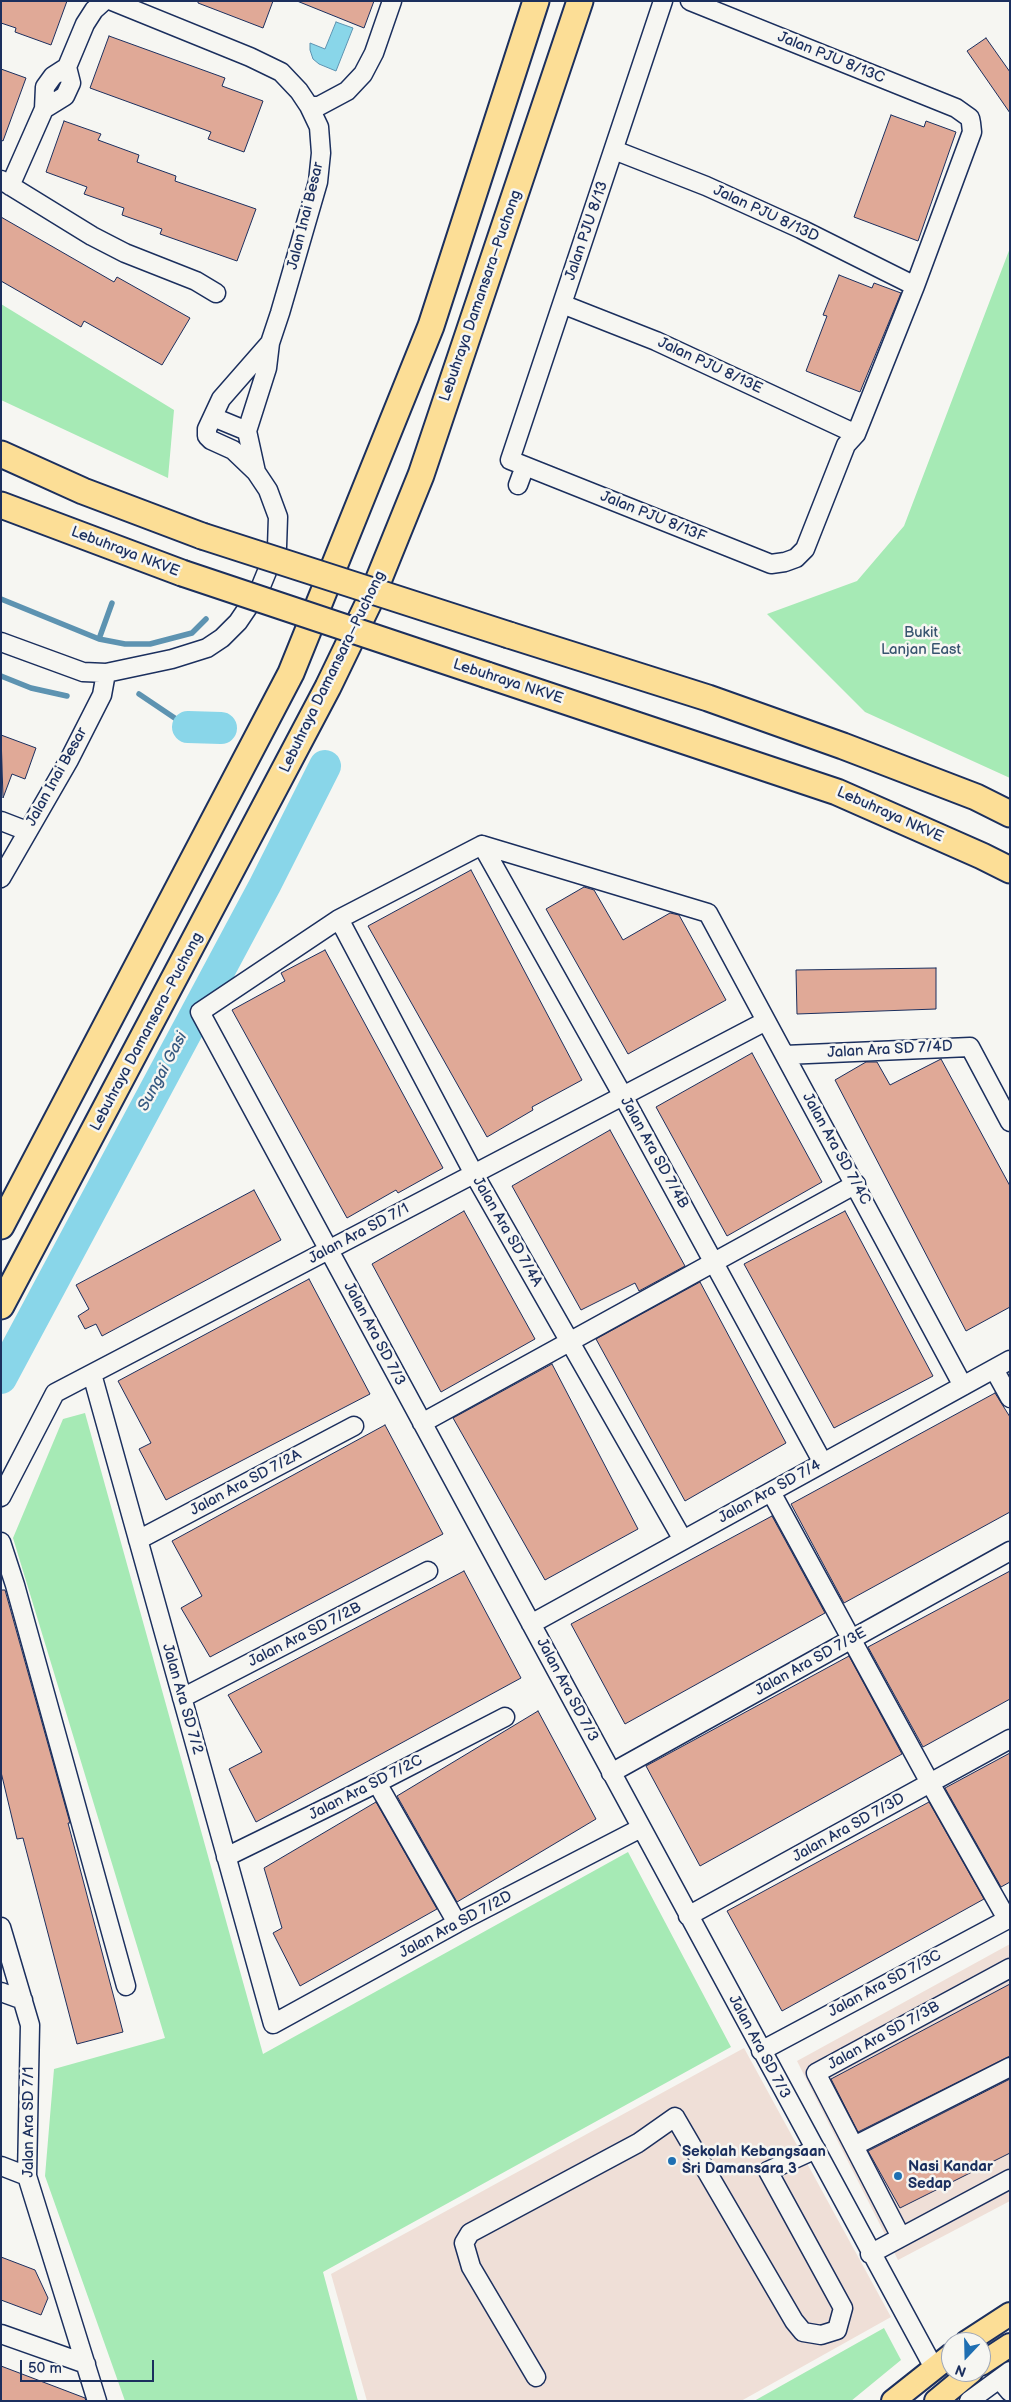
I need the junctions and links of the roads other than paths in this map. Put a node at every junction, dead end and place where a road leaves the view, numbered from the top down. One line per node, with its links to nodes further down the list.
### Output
1 (104, 1): 10 (street)
2 (112, 1): 8 (street, Jalan Inai Besar)
3 (392, 1): 8 (street)
4 (536, 1): 38 (highway)
5 (580, 1): 41 (highway, Lebuhraya Damansara–Puchong)
6 (663, 1): 9 (street, Jalan PJU 8/13)
7 (690, 1): 11 (street, Jalan PJU 8/13C)
8 (309, 106): 14 (street, Jalan Inai Besar)
9 (614, 150): 11 (street, Jalan PJU 8/13D); 13 (street, Jalan PJU 8/13)
10 (6, 183): 12 (street)
11 (915, 286): 17 (street)
12 (216, 293)
13 (562, 304): 17 (street, Jalan PJU 8/13E); 19 (street, Jalan PJU 8/13)
14 (270, 343): 15 (street); 16 (street)
15 (213, 417): 16 (street); 20 (street)
16 (247, 431): 20 (street)
17 (856, 434): 19 (street, Jalan PJU 8/13F)
18 (1, 454): 25 (highway, bridge)
19 (517, 463): 21 (street, Jalan PJU 8/13)
20 (256, 472): 24 (street)
21 (518, 485)
22 (1, 505): 29 (highway, Lebuhraya NKVE, bridge)
23 (1, 642): 24 (street)
24 (106, 673): 27 (street, Jalan Inai Besar)
25 (1010, 814)
26 (1, 821): 27 (street)
27 (28, 831): 30 (street, Jalan Inai Besar)
28 (482, 846): 31 (street); 32 (street, Jalan Ara SD 7/4C); 34 (street, Jalan Ara SD 7/4B)
29 (1010, 870)
30 (1, 878)
31 (339, 919): 36 (street, Jalan Ara SD 7/4A); 39 (street, Jalan Ara SD 7/3)
32 (766, 1021): 33 (street, Jalan Ara SD 7/4C); 34 (street, Jalan Ara SD 7/1)
33 (784, 1056): 35 (street, Jalan Ara SD 7/4D); 37 (street, Jalan Ara SD 7/4C)
34 (623, 1096): 36 (street, Jalan Ara SD 7/1); 40 (street, Jalan Ara SD 7/4B)
35 (1010, 1122)
36 (474, 1174): 39 (street, Jalan Ara SD 7/1); 42 (street, Jalan Ara SD 7/4A)
37 (856, 1184): 40 (street); 46 (street, Jalan Ara SD 7/4C)
38 (1, 1226)
39 (328, 1250): 45 (street, Jalan Ara SD 7/1); 48 (street, Jalan Ara SD 7/3)
40 (714, 1262): 42 (street); 50 (street, Jalan Ara SD 7/4B)
41 (1, 1306)
42 (570, 1342): 48 (street); 54 (street, Jalan Ara SD 7/4A)
43 (1010, 1360): 44 (street, Jalan Ara SD 7/4)
44 (994, 1369): 46 (street, Jalan Ara SD 7/4); 47 (street)
45 (92, 1374): 52 (street, Jalan Ara SD 7/1); 53 (street, Jalan Ara SD 7/2)
46 (963, 1386): 50 (street, Jalan Ara SD 7/4)
47 (1010, 1398)
48 (422, 1423): 58 (street, Jalan Ara SD 7/3)
49 (354, 1426): 53 (street, Jalan Ara SD 7/2A)
50 (823, 1463): 51 (street, Jalan Ara SD 7/4)
51 (771, 1492): 54 (street, Jalan Ara SD 7/4); 59 (street)
52 (1, 1497)
53 (138, 1540): 60 (street, Jalan Ara SD 7/2)
54 (683, 1540): 58 (street, Jalan Ara SD 7/4)
55 (1, 1542): 73 (street)
56 (1010, 1551): 59 (street, Jalan Ara SD 7/3E)
57 (428, 1571): 60 (street, Jalan Ara SD 7/2B)
58 (531, 1624): 63 (street, Jalan Ara SD 7/3)
59 (852, 1639): 63 (street, Jalan Ara SD 7/3E); 65 (street)
60 (182, 1698): 67 (street, Jalan Ara SD 7/2)
61 (505, 1717): 64 (street, Jalan Ara SD 7/2C)
62 (1010, 1739): 65 (street, Jalan Ara SD 7/3D)
63 (611, 1773): 66 (street, Jalan Ara SD 7/3)
64 (376, 1783): 67 (street, Jalan Ara SD 7/2C); 70 (street)
65 (930, 1783): 68 (street, Jalan Ara SD 7/3D); 69 (street)
66 (641, 1828): 68 (street, Jalan Ara SD 7/3); 70 (street, Jalan Ara SD 7/2D)
67 (226, 1857): 76 (street, Jalan Ara SD 7/2)
68 (688, 1916): 77 (street, Jalan Ara SD 7/3)
69 (1008, 1918): 77 (street, Jalan Ara SD 7/3C)
70 (457, 1923): 76 (street, Jalan Ara SD 7/2D)
71 (1, 1927): 75 (street, Jalan Ara SD 7/1)
72 (1010, 1968): 79 (street, Jalan Ara SD 7/3B)
73 (126, 1986)
74 (1, 1992): 75 (street)
75 (23, 2000): 82 (street, Jalan Ara SD 7/1)
76 (273, 2024)
77 (761, 2051): 80 (street, Jalan Ara SD 7/3)
78 (1010, 2067): 79 (street)
79 (854, 2146): 84 (street, Jalan Ara SD 7/3B)
80 (816, 2149): 85 (street, Jalan Ara SD 7/3); 98 (street)
81 (1, 2166): 82 (street)
82 (26, 2176): 93 (street, Jalan Ara SD 7/1)
83 (1010, 2178): 84 (street)
84 (901, 2237): 85 (street)
85 (870, 2254): 94 (street, Jalan Ara SD 7/3)
86 (1010, 2314): 88 (main road)
87 (1010, 2329): 90 (main road)
88 (982, 2332)
89 (1, 2334): 93 (street)
90 (991, 2342)
91 (1010, 2345): 92 (main road)
92 (991, 2357)
93 (86, 2364): 101 (street, Jalan Ara SD 7/1)
94 (941, 2365)
95 (941, 2368): 102 (main road)
96 (941, 2368): 103 (main road)
97 (1004, 2375): 100 (street); 105 (street)
98 (536, 2377)
99 (959, 2382): 104 (main road)
100 (1010, 2392)
101 (97, 2401)
102 (894, 2401)
103 (911, 2401)
104 (936, 2401)
105 (969, 2401)

